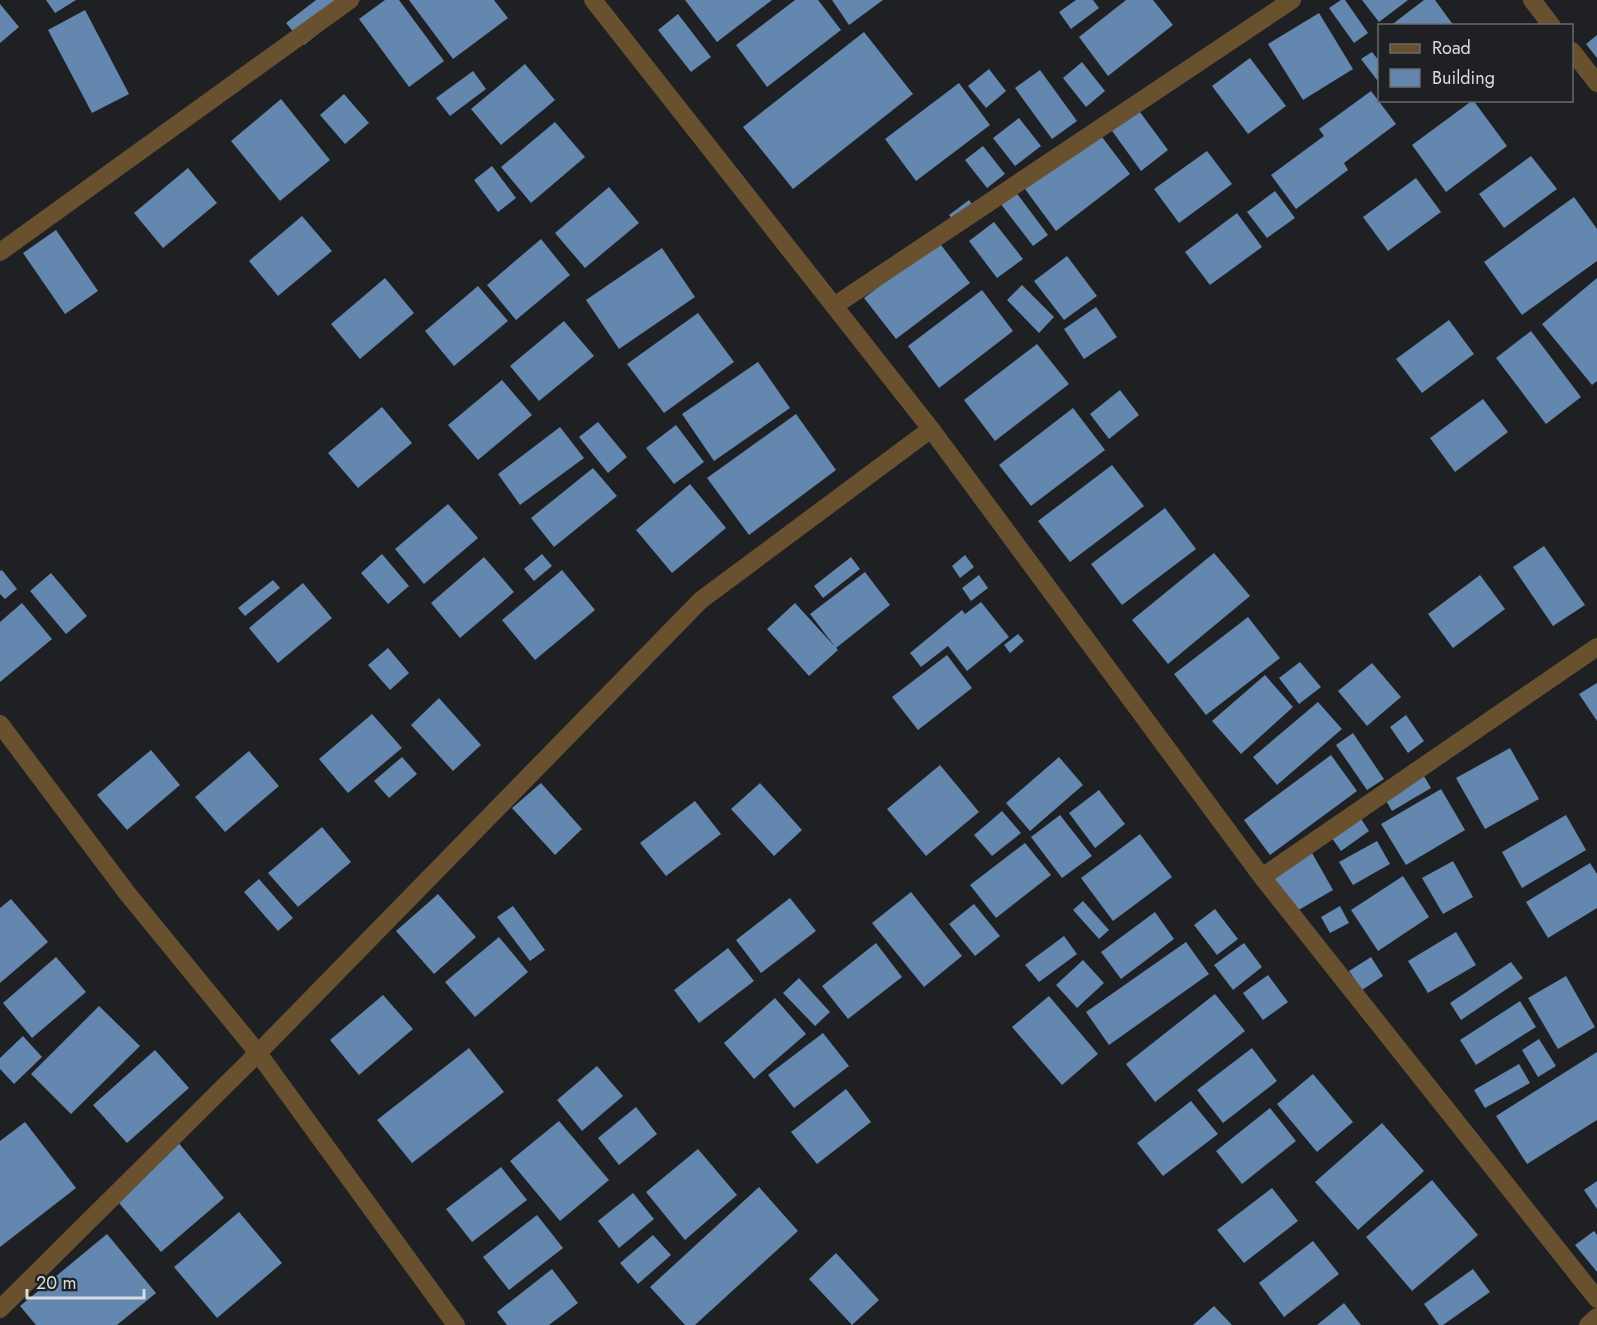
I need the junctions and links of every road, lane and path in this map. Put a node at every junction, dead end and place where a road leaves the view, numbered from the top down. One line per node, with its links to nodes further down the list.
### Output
1 (350, 0): 8 (street)
2 (593, 0): 9 (street)
3 (1292, 0): 9 (street)
4 (1532, 0): 5 (street)
5 (1550, 24)
6 (1573, 52): 7 (street)
7 (1597, 83)
8 (0, 252)
9 (834, 306): 10 (street)
10 (931, 429): 13 (street); 14 (street)
11 (1597, 647): 13 (street)
12 (0, 724): 14 (street)
13 (1262, 877): 15 (street)
14 (258, 1053): 16 (street); 18 (street)
15 (1597, 1299)
16 (0, 1309)
17 (1597, 1317): 19 (street)
18 (456, 1325)
19 (1588, 1325)

